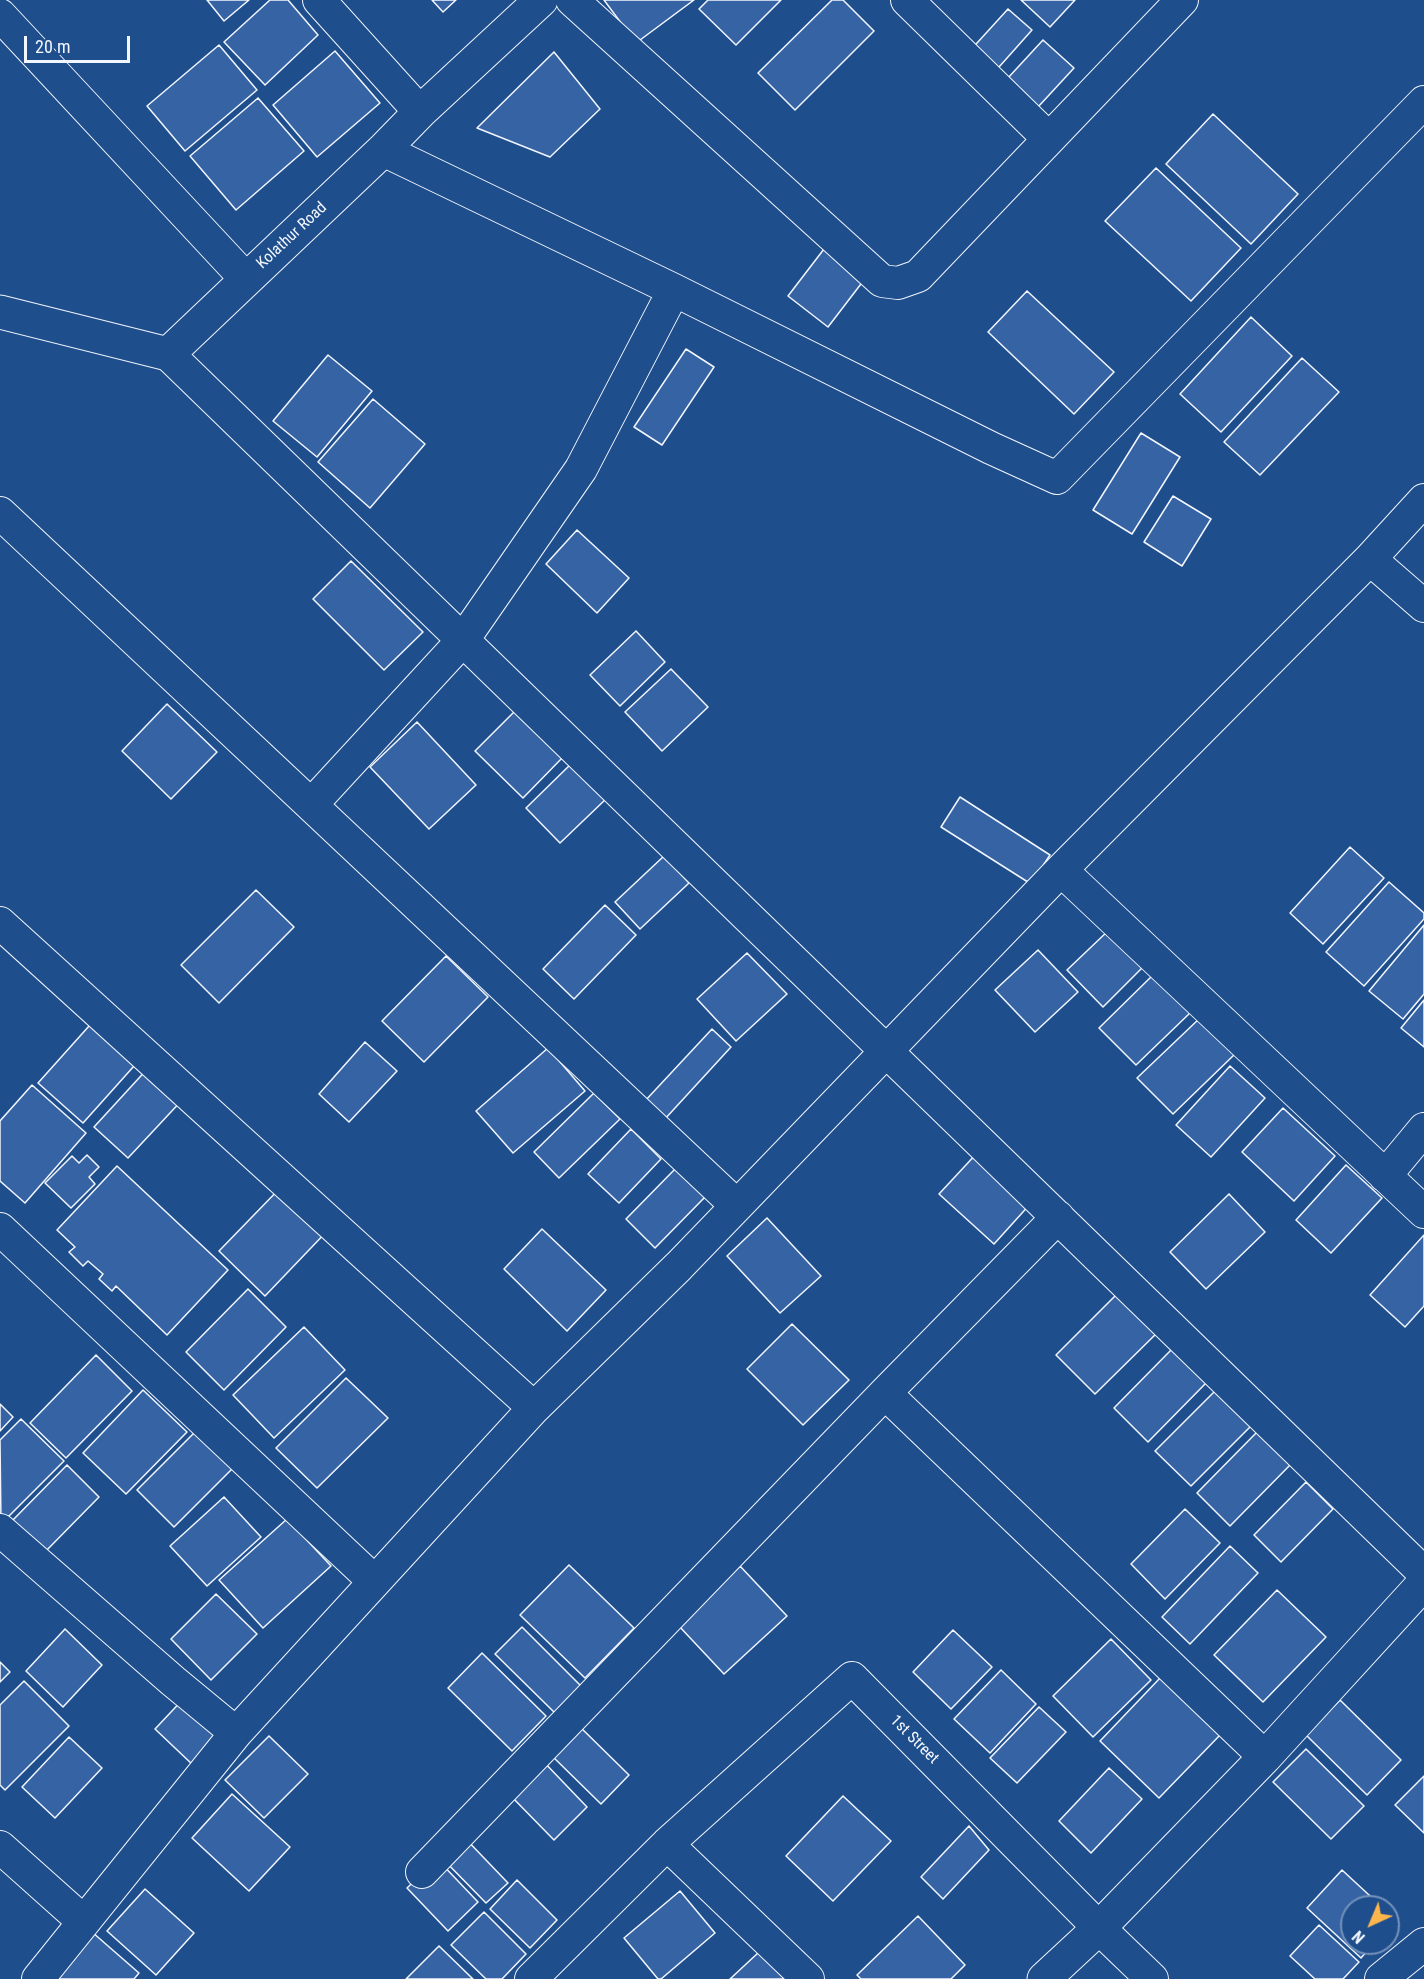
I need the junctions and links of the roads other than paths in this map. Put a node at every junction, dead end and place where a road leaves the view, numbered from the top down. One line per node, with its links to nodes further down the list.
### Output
1 (319, 0): 8 (street)
2 (541, 0): 8 (street, Kolathur Road)
3 (572, 0): 9 (street)
4 (907, 0): 9 (street)
5 (1181, 0): 9 (street)
6 (0, 15): 11 (street)
7 (1424, 102): 12 (street)
8 (420, 112): 10 (street, Kolathur Road)
9 (1049, 139)
10 (383, 150): 11 (street, Kolathur Road); 12 (street)
11 (246, 279): 14 (street, Kolathur Road)
12 (674, 290): 19 (street)
13 (0, 312): 14 (street)
14 (168, 354): 19 (street)
15 (1424, 500): 17 (street)
16 (0, 513): 20 (street)
17 (1370, 559): 18 (street); 21 (street)
18 (1424, 606)
19 (463, 640): 20 (street); 23 (street)
20 (311, 805): 26 (street)
21 (1061, 870): 23 (street); 25 (street)
22 (0, 923): 31 (street)
23 (886, 1051): 26 (street); 28 (street)
24 (1424, 1129): 25 (street)
25 (1385, 1176): 27 (street)
26 (736, 1205): 31 (street)
27 (1424, 1212)
28 (1058, 1217): 30 (street); 33 (street)
29 (0, 1229): 34 (street)
30 (885, 1392): 37 (street); 40 (street)
31 (534, 1408): 34 (street)
32 (0, 1530): 36 (street)
33 (1424, 1574)
34 (374, 1581): 36 (street)
35 (1424, 1583): 37 (street)
36 (236, 1733): 41 (street)
37 (1265, 1757): 42 (street)
38 (667, 1844): 42 (street, 1st Street); 45 (street); 46 (street)
39 (0, 1846): 41 (street)
40 (422, 1872)
41 (84, 1922): 44 (street)
42 (1099, 1928): 47 (street); 48 (street, 1st Street)
43 (1424, 1944): 49 (street)
44 (38, 1979)
45 (531, 1979)
46 (808, 1979)
47 (1044, 1979)
48 (1152, 1979)
49 (1381, 1979)

